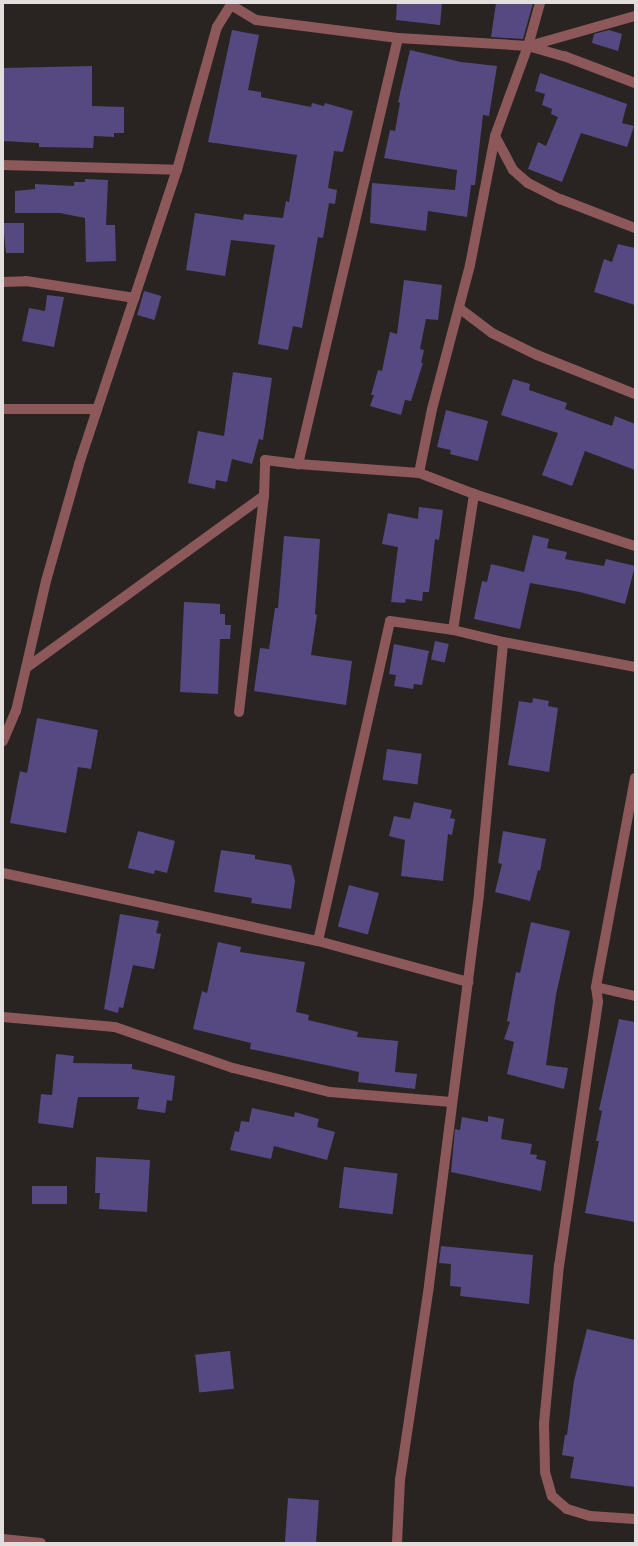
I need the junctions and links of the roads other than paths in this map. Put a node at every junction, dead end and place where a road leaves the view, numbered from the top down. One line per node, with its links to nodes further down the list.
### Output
1 (540, 3): 5 (street)
2 (232, 4): 4 (street); 9 (street)
3 (635, 16): 5 (street)
4 (398, 38): 5 (street); 17 (street)
5 (528, 46): 6 (street); 7 (street)
6 (635, 83)
7 (495, 136): 10 (street); 13 (street)
8 (3, 165): 9 (street)
9 (176, 170): 12 (street)
10 (635, 228)
11 (3, 282): 12 (street)
12 (136, 298): 16 (street)
13 (459, 308): 14 (street); 18 (street)
14 (635, 394)
15 (3, 409): 16 (street)
16 (97, 409): 24 (street)
17 (298, 464): 18 (street); 20 (street)
18 (419, 473): 19 (street)
19 (474, 494): 21 (street); 22 (street)
20 (264, 496): 24 (street); 26 (street)
21 (635, 546)
22 (453, 630): 23 (street); 31 (street)
23 (503, 642): 25 (street); 32 (street)
24 (26, 668): 27 (street)
25 (635, 668)
26 (240, 712)
27 (3, 741)
28 (635, 778): 29 (street)
29 (633, 806): 33 (street)
30 (3, 873): 31 (street)
31 (318, 940): 32 (street)
32 (468, 982): 36 (street)
33 (596, 986): 34 (street); 37 (street)
34 (635, 996)
35 (3, 1017): 36 (street)
36 (452, 1102): 40 (street)
37 (635, 1519)
38 (3, 1539): 39 (street)
39 (42, 1543)
40 (397, 1543)

